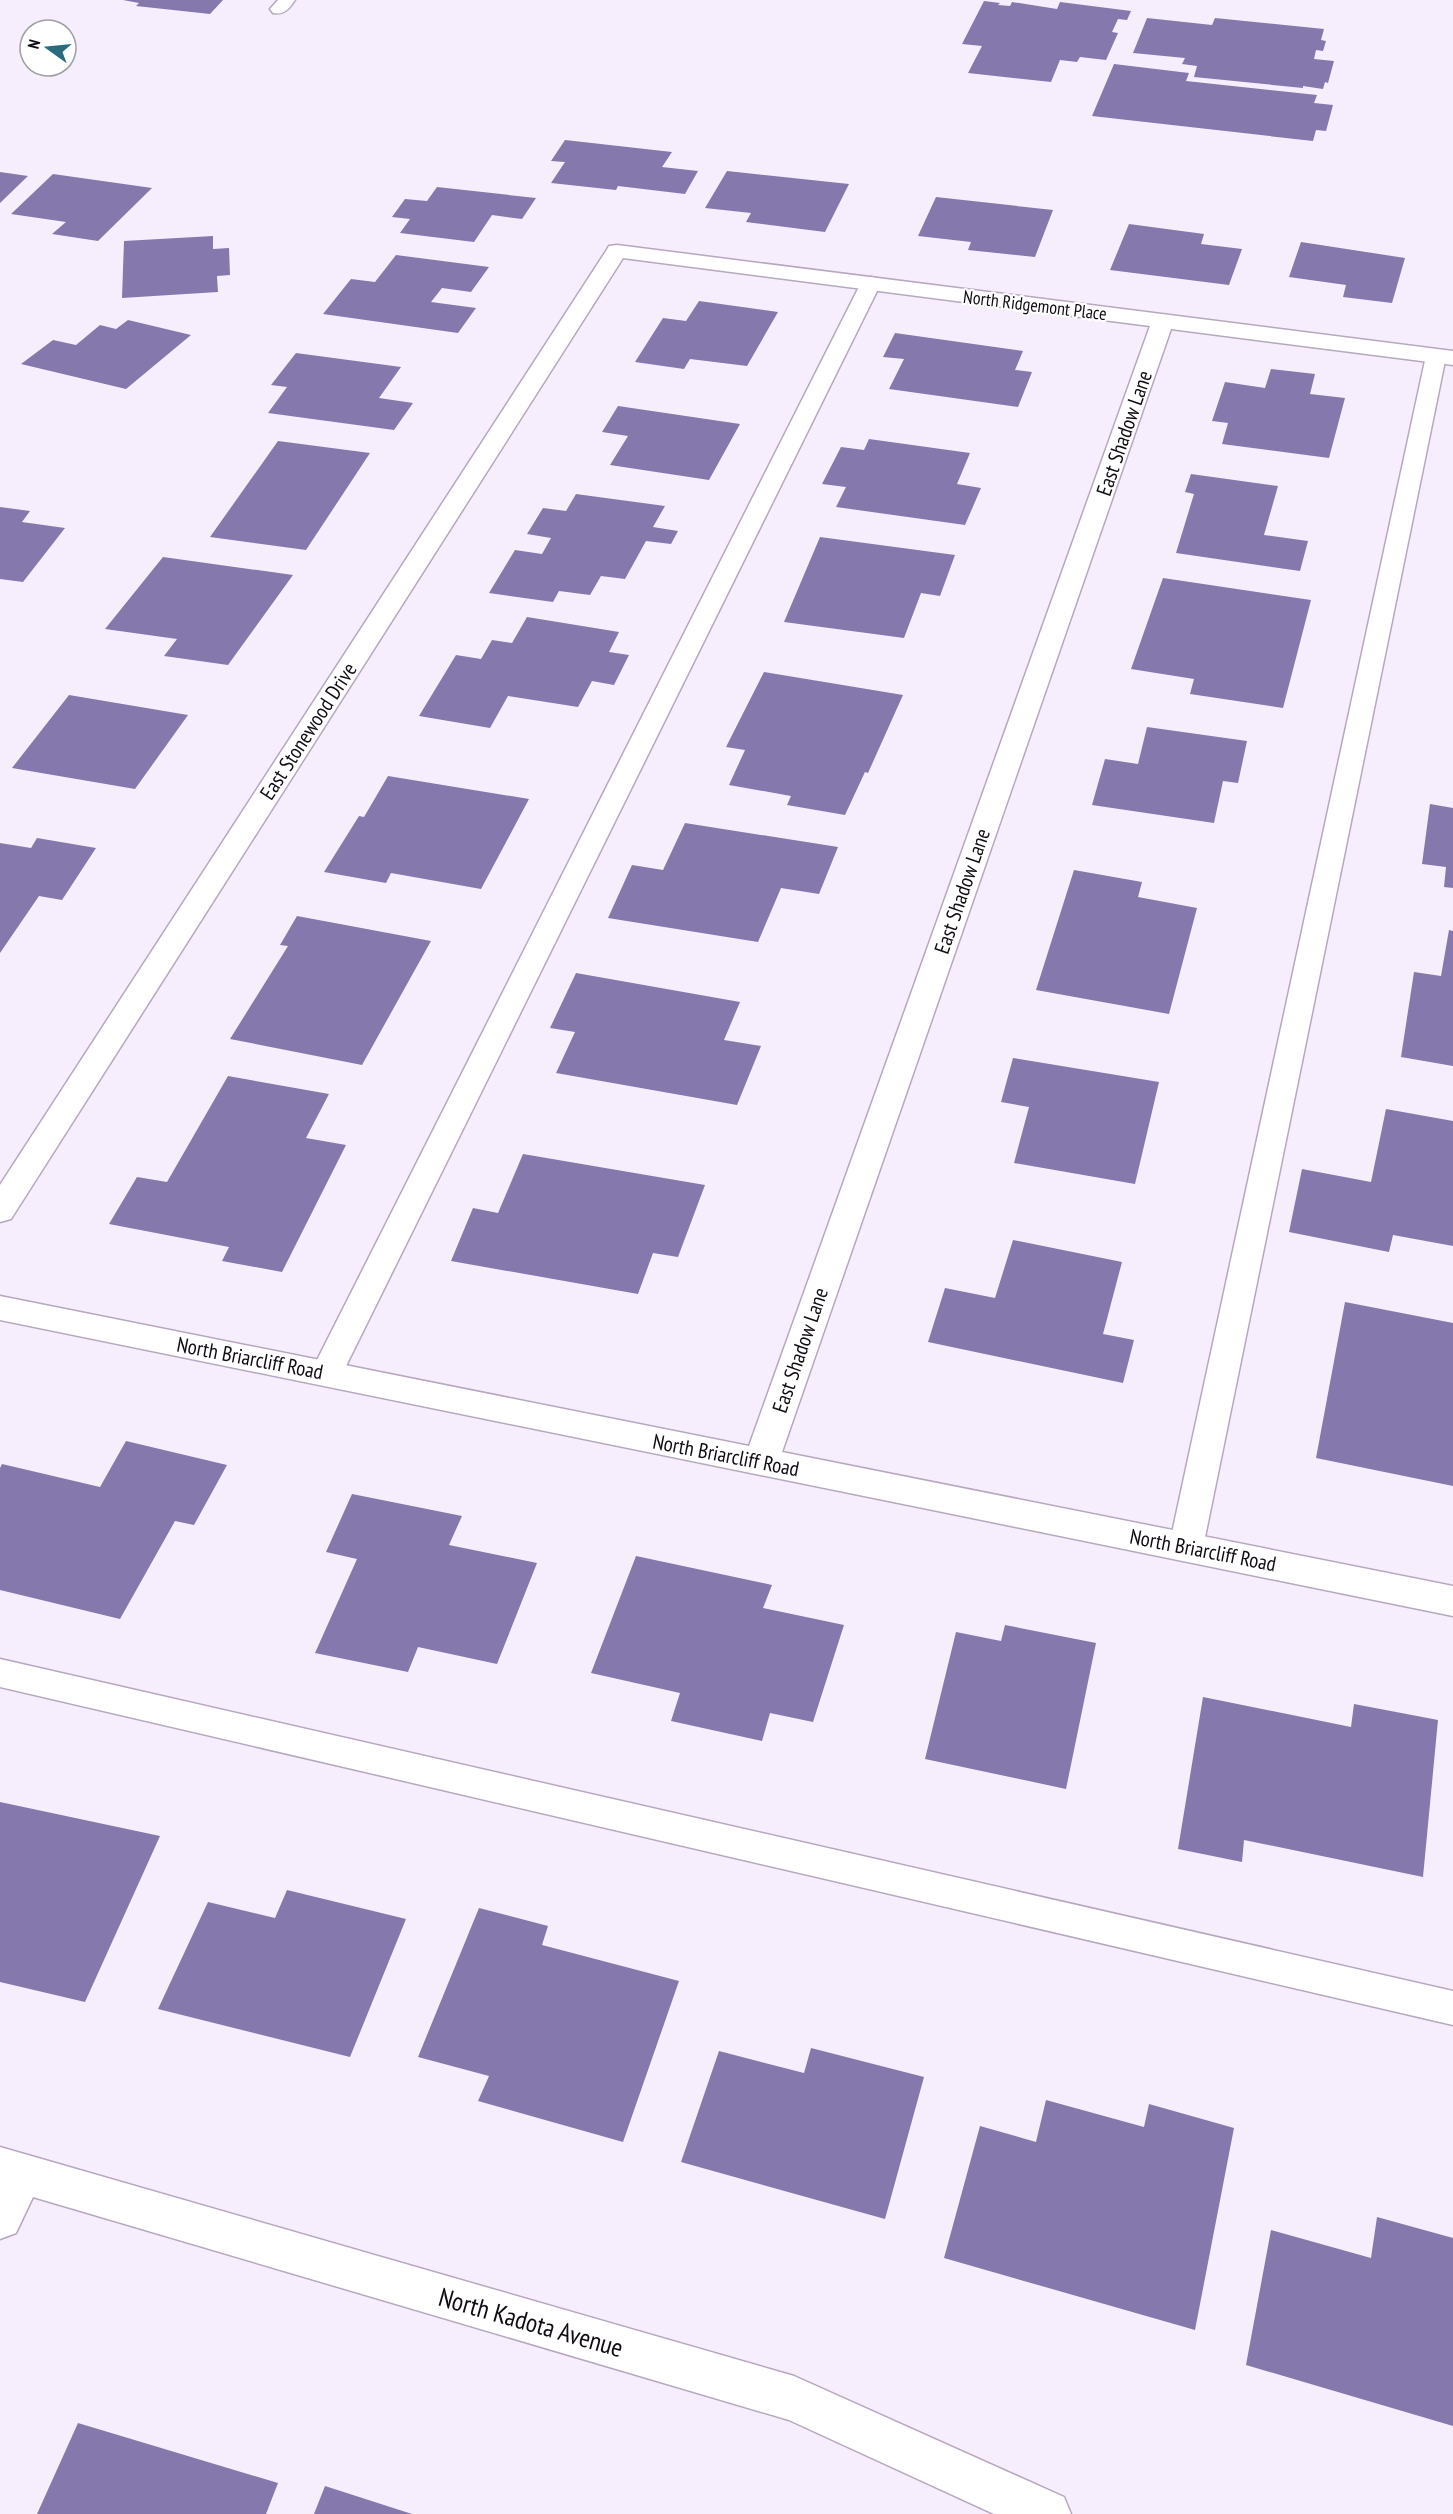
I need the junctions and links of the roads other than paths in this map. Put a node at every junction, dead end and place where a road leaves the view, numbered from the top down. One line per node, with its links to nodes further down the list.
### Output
1 (617, 251): 2 (street, North Ridgemont Place); 5 (street, East Stonewood Drive)
2 (871, 284): 3 (street, North Ridgemont Place); 7 (lane)
3 (1163, 321): 4 (street, North Ridgemont Place); 8 (street, East Shadow Lane)
4 (1444, 357): 9 (lane)
5 (0, 1211)
6 (0, 1308): 7 (street, North Briarcliff Road)
7 (326, 1374): 8 (street, North Briarcliff Road)
8 (761, 1462): 9 (street, North Briarcliff Road)
9 (1186, 1547): 10 (street, North Briarcliff Road)
10 (1453, 1601)
11 (0, 1673): 12 (lane)
12 (1453, 2008)
13 (11, 2170): 14 (street); 15 (street, North Kadota Avenue)
14 (0, 2218)
15 (1047, 2514)

